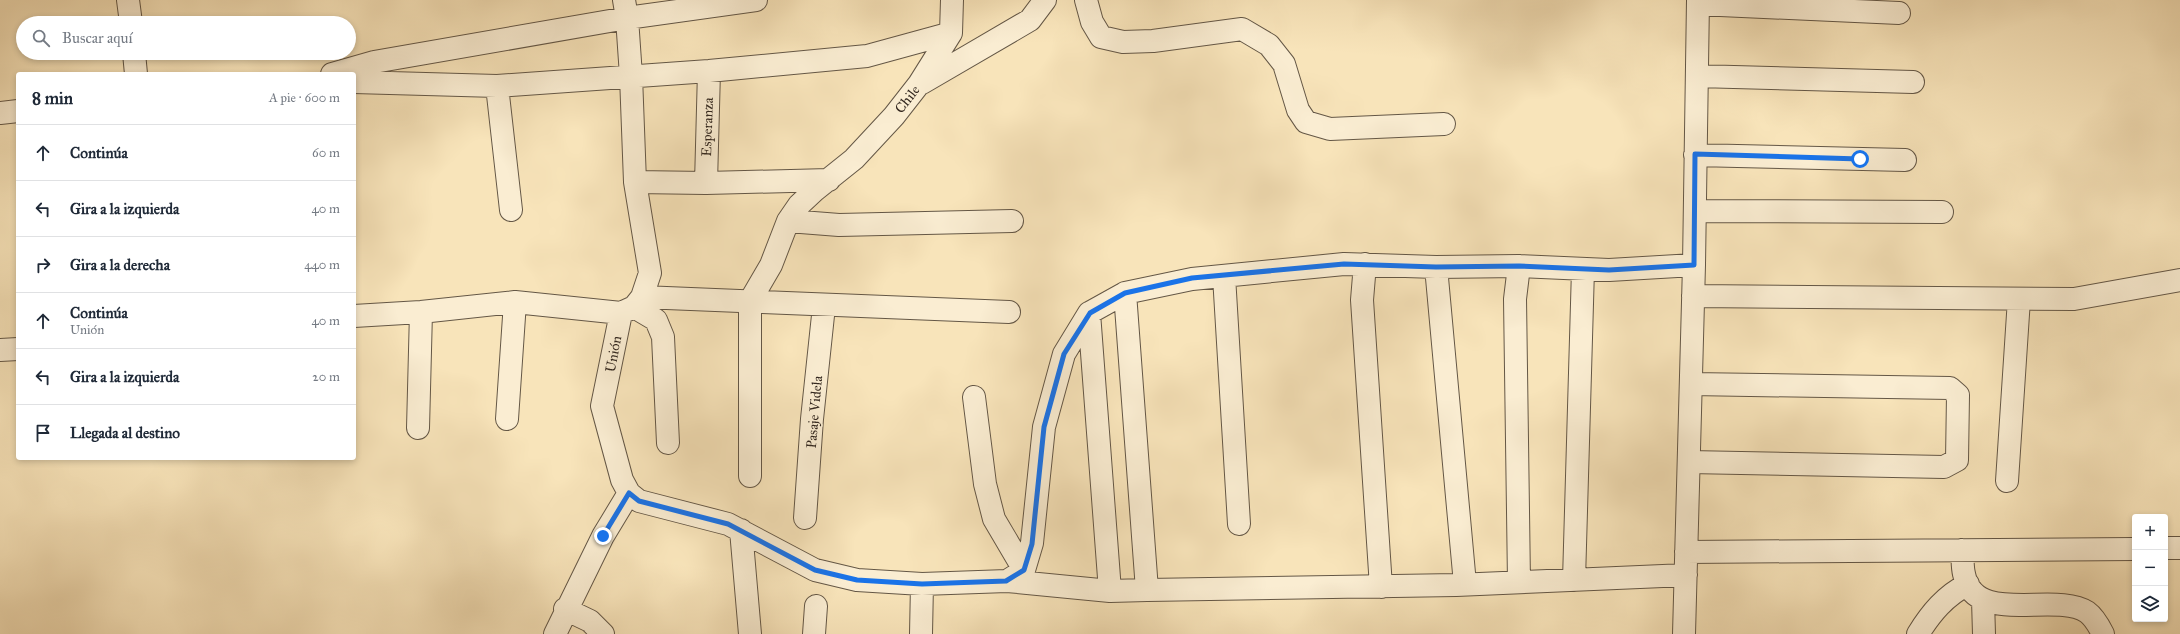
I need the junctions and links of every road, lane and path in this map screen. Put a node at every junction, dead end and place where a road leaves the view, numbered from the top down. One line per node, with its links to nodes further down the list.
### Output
1 (128, 0): 9 (street)
2 (756, 0): 7 (street)
3 (952, 0): 10 (street, Chile)
4 (1045, 0): 19 (street)
5 (1086, 0): 23 (street)
6 (1698, 2): 8 (street); 16 (street)
7 (626, 9): 14 (street); 15 (street, Unión)
8 (1899, 13)
9 (130, 16)
10 (950, 33): 12 (street); 19 (street, Chile)
11 (135, 60): 13 (street)
12 (709, 71): 15 (street); 28 (street, Esperanza)
13 (136, 72)
14 (339, 72)
15 (631, 76): 20 (street); 27 (street, Unión)
16 (1697, 76): 18 (street); 24 (street)
17 (356, 82): 20 (street)
18 (1913, 82)
19 (919, 84): 26 (street, Chile)
20 (497, 86): 29 (street)
21 (16, 111): 22 (street)
22 (0, 113)
23 (1444, 124)
24 (1695, 154): 25 (street); 30 (street)
25 (1905, 160)
26 (829, 180): 28 (street); 32 (street, Chile)
27 (635, 182): 28 (street); 46 (street, Unión)
28 (706, 183)
29 (511, 210)
30 (1695, 211): 31 (street); 35 (street)
31 (1942, 212)
32 (794, 213): 33 (street); 45 (street)
33 (1012, 221)
34 (1365, 264): 37 (street); 39 (street); 78 (street)
35 (1694, 265): 38 (street); 42 (street)
36 (1519, 266): 37 (street); 38 (street); 74 (street)
37 (1436, 267): 76 (street)
38 (1583, 269): 73 (street)
39 (1224, 276): 41 (street); 64 (street)
40 (2180, 280): 43 (street)
41 (1125, 293): 50 (street); 79 (street)
42 (1693, 296): 43 (street); 54 (street)
43 (2019, 299): 61 (street)
44 (515, 302): 46 (street); 48 (street); 56 (street)
45 (750, 302): 46 (street); 47 (street); 60 (street)
46 (632, 306): 58 (street); 62 (street, Unión)
47 (824, 306): 49 (street); 63 (street, Pasaje Videla)
48 (421, 312): 51 (street); 57 (street)
49 (1009, 312)
50 (1090, 313): 71 (street); 80 (street)
51 (356, 316)
52 (16, 349): 53 (street)
53 (0, 350)
54 (1691, 384): 59 (street); 59 (street)
55 (974, 397): 71 (street)
56 (507, 419)
57 (418, 428)
58 (668, 443)
59 (1689, 462): 70 (street)
60 (750, 476)
61 (2006, 482)
62 (629, 493): 65 (street); 83 (street)
63 (805, 518)
64 (1239, 524)
65 (741, 530): 75 (street); 86 (street)
66 (2132, 548): 69 (street)
67 (2168, 548): 68 (street)
68 (2180, 548)
69 (1962, 550): 70 (street); 77 (street)
70 (1686, 552): 72 (street)
71 (1015, 575): 75 (street); 80 (street)
72 (1686, 575): 73 (street); 89 (street)
73 (1574, 580): 74 (street)
74 (1519, 582): 76 (street)
75 (922, 584): 88 (street)
76 (1465, 584): 78 (street)
77 (1968, 584): 81 (street); 90 (street)
78 (1381, 587): 79 (street)
79 (1147, 590): 80 (street)
80 (1110, 591)
81 (1983, 600): 91 (street); 92 (street)
82 (816, 606): 87 (street)
83 (565, 609): 84 (street); 85 (street)
84 (555, 634)
85 (603, 634)
86 (750, 634)
87 (814, 634)
88 (921, 634)
89 (1684, 634)
90 (1918, 634)
91 (1984, 634)
92 (2102, 634)

